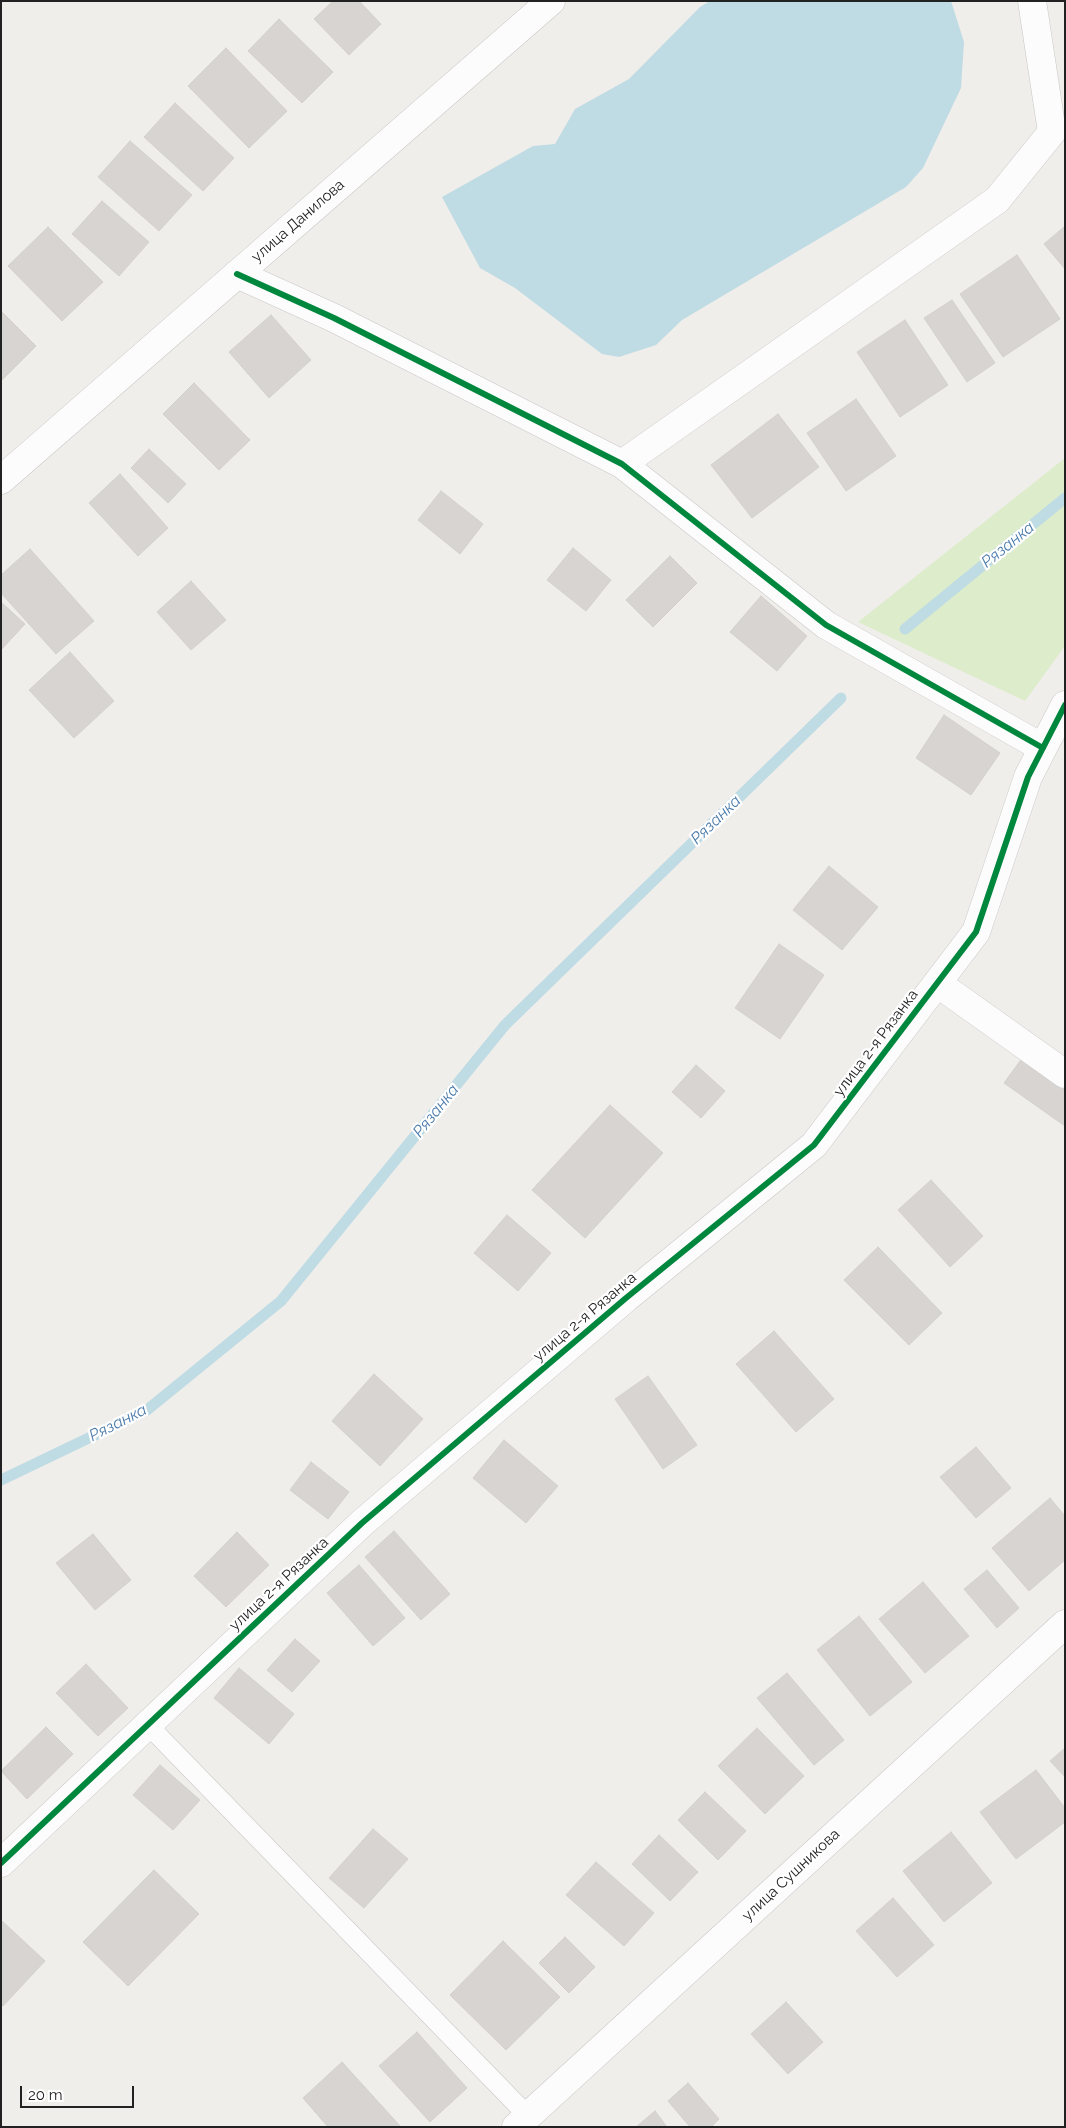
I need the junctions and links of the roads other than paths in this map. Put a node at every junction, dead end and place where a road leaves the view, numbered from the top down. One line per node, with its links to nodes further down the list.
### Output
1 (551, 1): 3 (street, улица Данилова)
2 (1032, 1): 4 (street)
3 (237, 274): 4 (street); 5 (street, улица Данилова)
4 (622, 464): 7 (street)
5 (1, 480)
6 (1065, 705): 7 (street, улица 2-я Рязанка)
7 (1043, 748): 8 (street, улица 2-я Рязанка)
8 (938, 982): 9 (street); 11 (street, улица 2-я Рязанка)
9 (1065, 1074)
10 (1065, 1624): 13 (street, улица Сушникова)
11 (148, 1725): 12 (street, улица 2-я Рязанка); 13 (lane)
12 (1, 1863)
13 (522, 2121)

